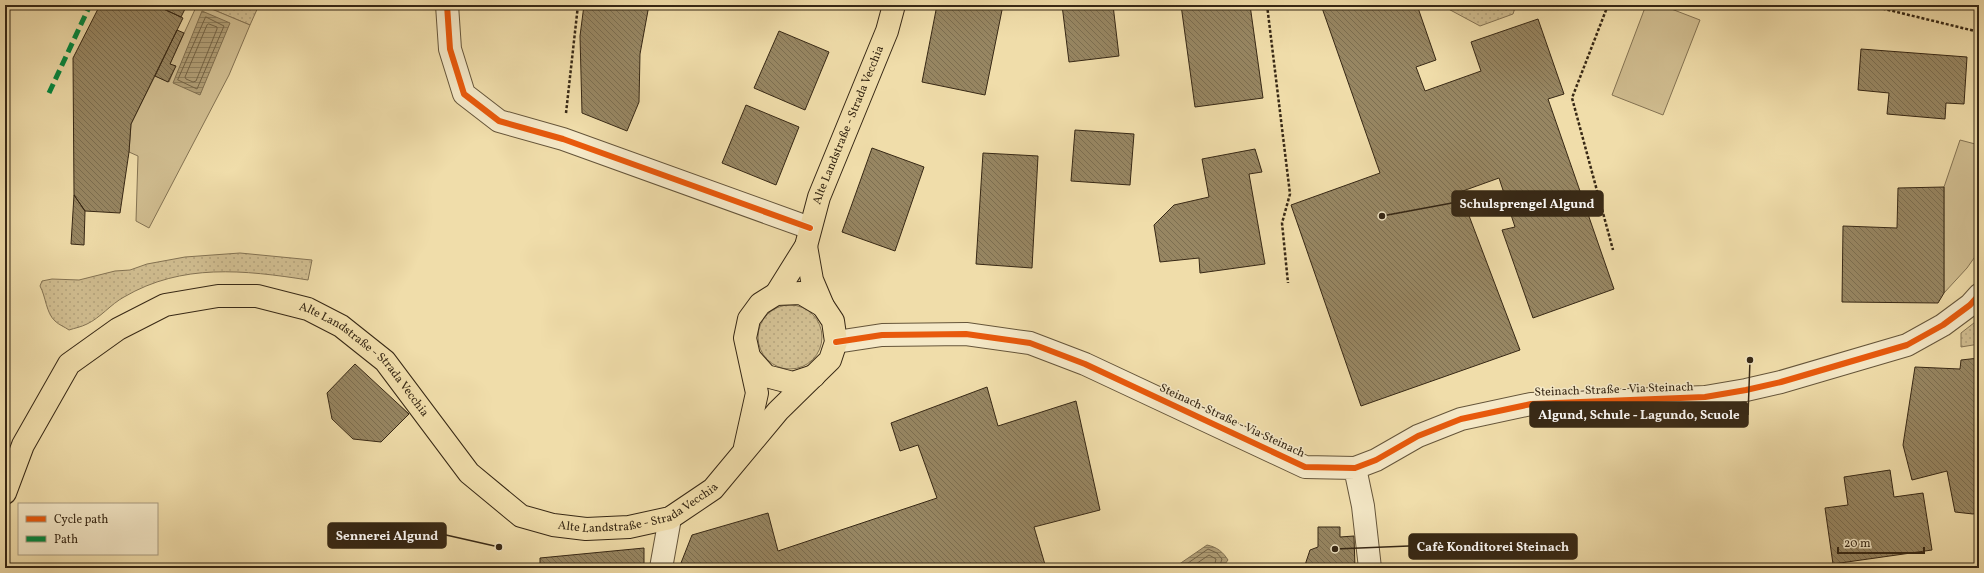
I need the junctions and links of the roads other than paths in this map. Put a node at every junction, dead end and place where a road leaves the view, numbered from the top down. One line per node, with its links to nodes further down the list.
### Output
1 (448, 5): 3 (street)
2 (894, 5): 3 (main road, Alte Landstraße - Strada Vecchia)
3 (808, 237): 4 (main road, Alte Landstraße - Strada Vecchia); 6 (main road, Alte Landstraße - Strada Vecchia)
4 (776, 294): 6 (main road, Alte Landstraße - Strada Vecchia); 8 (main road, Alte Landstraße - Strada Vecchia)
5 (1979, 295): 11 (street, Steinach-Straße - Via Steinach)
6 (823, 306): 7 (main road, Alte Landstraße - Strada Vecchia)
7 (836, 342): 9 (main road, Alte Landstraße - Strada Vecchia); 11 (street, Steinach-Straße - Via Steinach)
8 (750, 358): 9 (main road, Alte Landstraße - Strada Vecchia); 10 (main road, Alte Landstraße - Strada Vecchia)
9 (814, 376): 10 (main road, Alte Landstraße - Strada Vecchia)
10 (745, 448): 13 (main road, Alte Landstraße - Strada Vecchia)
11 (1354, 468): 15 (street)
12 (5, 493): 13 (main road, Alte Landstraße - Strada Vecchia)
13 (670, 518): 14 (street)
14 (661, 568)
15 (1370, 568)

